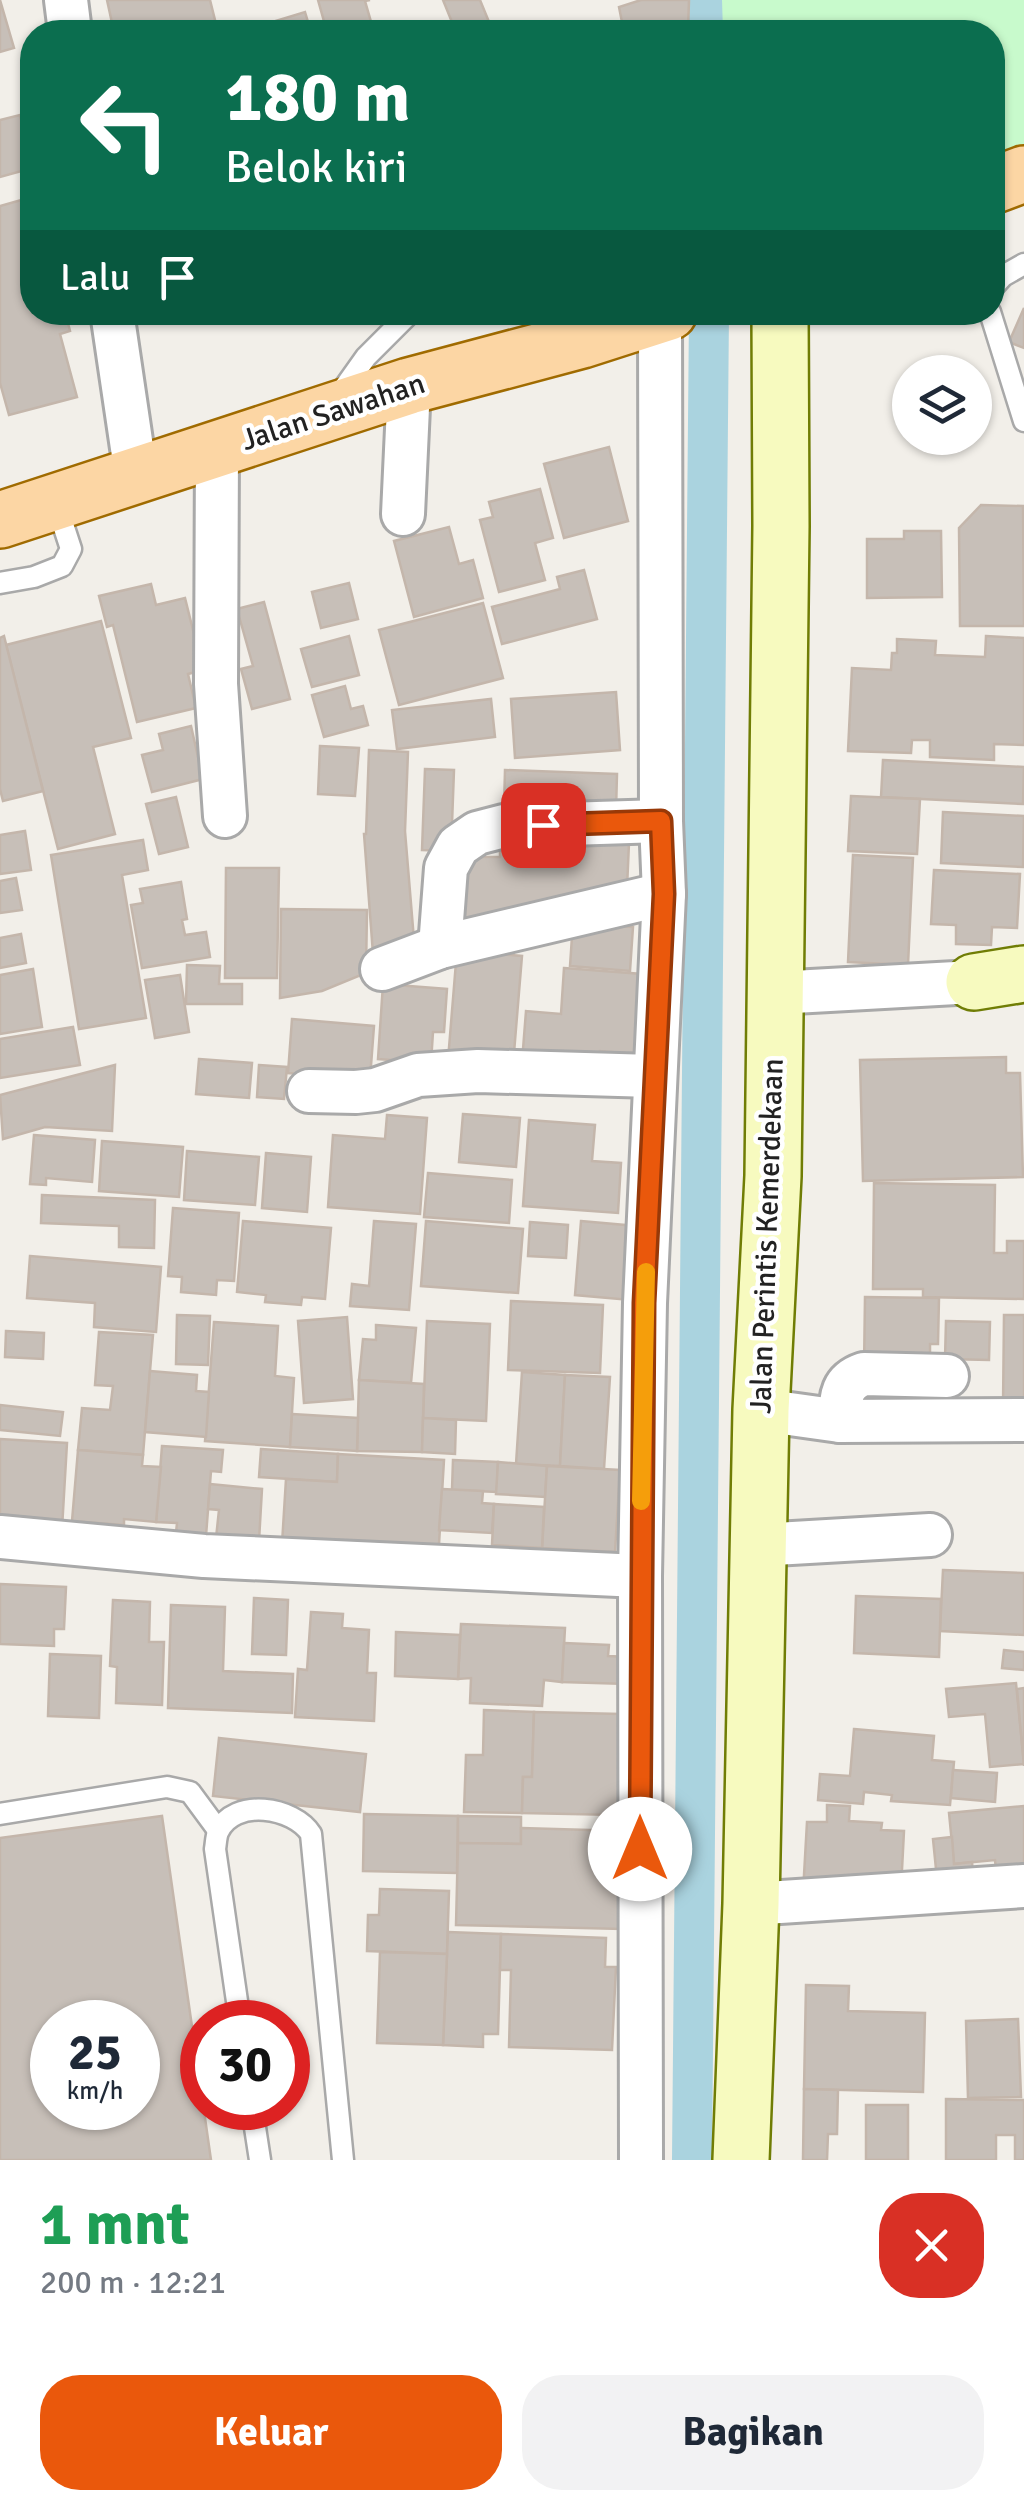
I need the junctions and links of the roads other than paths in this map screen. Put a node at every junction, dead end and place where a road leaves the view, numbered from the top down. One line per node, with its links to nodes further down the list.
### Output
1 (114, 325): 11 (street)
2 (397, 325): 8 (lane)
3 (664, 325): 17 (street)
4 (780, 325): 22 (main road, Jalan Perintis Kemerdekaan)
5 (994, 325): 9 (lane)
6 (580, 326): 7 (main road, Jalan Sawahan)
7 (409, 386): 8 (main road, Jalan Sawahan); 13 (street)
8 (327, 413): 10 (main road, Jalan Sawahan)
9 (1024, 421)
10 (217, 450): 11 (main road, Jalan Sawahan); 16 (street)
11 (136, 475): 12 (main road, Jalan Sawahan)
12 (56, 503): 14 (main road, Jalan Sawahan); 15 (lane)
13 (402, 514)
14 (0, 520)
15 (0, 583)
16 (225, 816)
17 (661, 821): 18 (street); 19 (street)
18 (664, 894): 19 (street); 23 (street)
19 (440, 947): 20 (street)
20 (382, 969)
21 (999, 978): 22 (street)
22 (775, 993): 26 (main road, Jalan Perintis Kemerdekaan)
23 (653, 1076): 24 (street); 32 (street)
24 (309, 1091)
25 (947, 1376): 28 (street)
26 (761, 1410): 28 (street); 31 (main road, Jalan Perintis Kemerdekaan)
27 (1024, 1420): 28 (street)
28 (840, 1421)
29 (930, 1536): 31 (street)
30 (0, 1538): 32 (street)
31 (758, 1545): 36 (main road, Jalan Perintis Kemerdekaan)
32 (640, 1576): 41 (street)
33 (0, 1814): 34 (lane)
34 (218, 1830): 37 (lane); 40 (lane)
35 (1024, 1886): 36 (street)
36 (751, 1904): 42 (main road, Jalan Perintis Kemerdekaan)
37 (237, 2000)
38 (255, 2130): 39 (lane)
39 (260, 2160)
40 (343, 2160)
41 (641, 2160)
42 (740, 2160)

